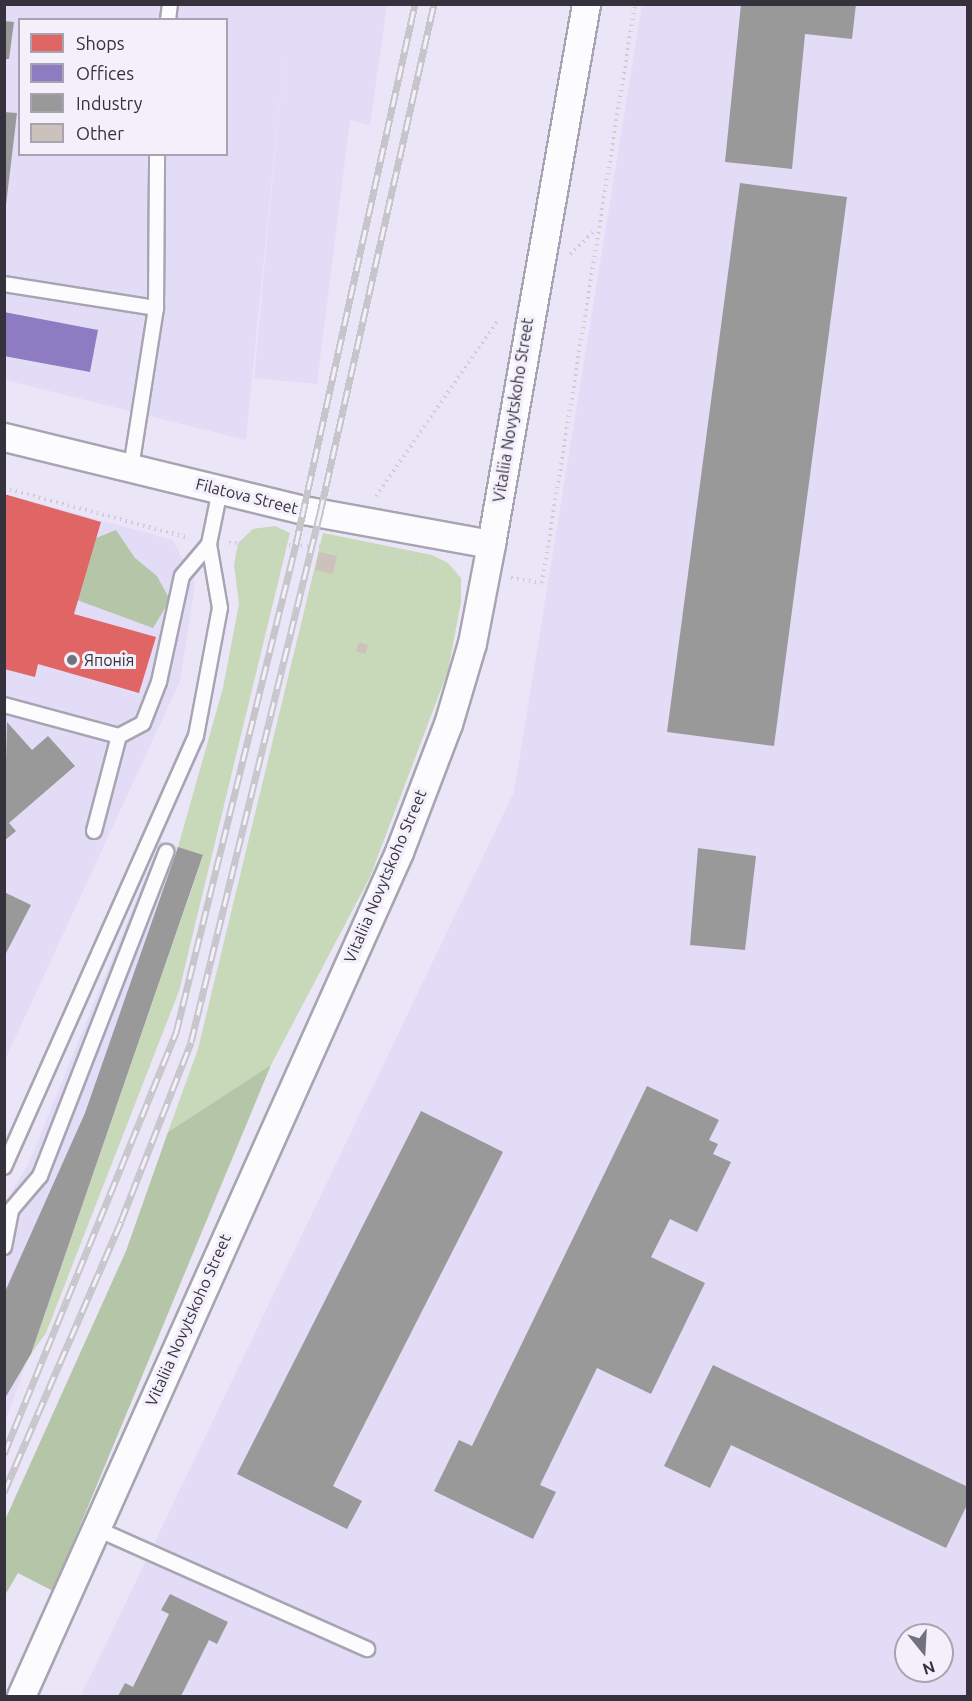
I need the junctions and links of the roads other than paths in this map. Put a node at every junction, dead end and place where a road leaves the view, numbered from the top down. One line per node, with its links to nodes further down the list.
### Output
1 (586, 4): 9 (street, Vitaliia Novytskoho Street)
2 (157, 156): 4 (lane)
3 (4, 284): 4 (lane)
4 (156, 308): 6 (lane)
5 (4, 437): 6 (street, Filatova Street)
6 (131, 468): 7 (street, Filatova Street)
7 (220, 490): 8 (lane); 9 (street, Filatova Street)
8 (209, 544): 11 (lane); 14 (lane)
9 (491, 544): 17 (street, Vitaliia Novytskoho Street)
10 (4, 705): 11 (lane)
11 (119, 736): 12 (lane)
12 (94, 831)
13 (166, 852): 16 (lane)
14 (10, 1137): 15 (lane)
15 (4, 1167)
16 (4, 1247)
17 (95, 1528): 18 (lane); 19 (street, Vitaliia Novytskoho Street)
18 (367, 1649)
19 (21, 1696)

